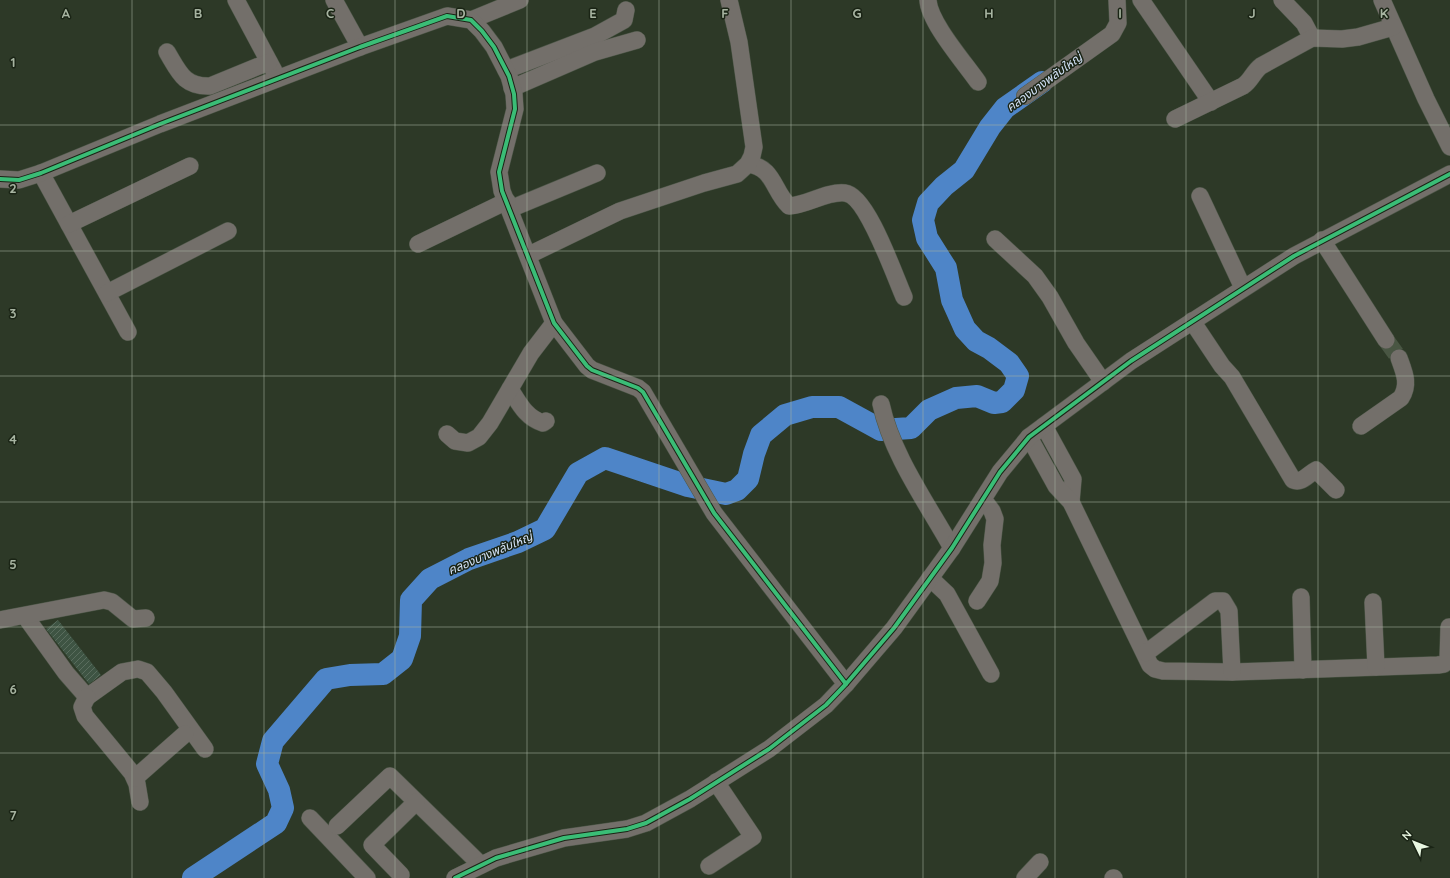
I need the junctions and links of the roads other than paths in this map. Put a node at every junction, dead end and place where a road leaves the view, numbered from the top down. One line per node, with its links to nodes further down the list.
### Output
1 (236, 0): 17 (street)
2 (334, 0): 15 (street)
3 (520, 0): 11 (street)
4 (729, 0): 26 (street)
5 (928, 0): 20 (street)
6 (1117, 0): 22 (street)
7 (1141, 0): 23 (street)
8 (1282, 0): 13 (street)
9 (1382, 0): 12 (street)
10 (626, 10): 18 (street)
11 (471, 20): 15 (street); 18 (street)
12 (1393, 27): 13 (street); 25 (street)
13 (1312, 38): 23 (street)
14 (637, 40): 21 (street)
15 (360, 47): 19 (street)
16 (167, 52): 17 (street)
17 (269, 62): 19 (street)
18 (506, 70): 21 (street)
19 (278, 78): 28 (street)
20 (978, 82)
21 (512, 88): 33 (street)
22 (1024, 96)
23 (1211, 102): 24 (street)
24 (1175, 119)
25 (1450, 147)
26 (748, 164): 39 (street); 42 (street)
27 (190, 166): 34 (street)
28 (41, 173): 31 (street); 34 (street)
29 (597, 174): 33 (street)
30 (1450, 174): 37 (street)
31 (0, 179)
32 (1200, 196): 40 (street)
33 (508, 205): 38 (street); 39 (street)
34 (69, 224): 41 (street)
35 (228, 231): 41 (street)
36 (995, 239): 48 (street)
37 (1322, 240): 40 (street); 46 (street)
38 (418, 244)
39 (529, 254): 44 (street)
40 (1243, 288): 43 (street)
41 (106, 294): 45 (street)
42 (904, 297)
43 (1192, 321): 48 (street); 56 (street)
44 (554, 323): 49 (street); 73 (street)
45 (128, 332)
46 (1386, 340)
47 (1399, 358): 53 (street)
48 (1103, 382): 52 (street)
49 (510, 389): 51 (street); 54 (street)
50 (881, 404): 59 (street)
51 (546, 421)
52 (1044, 426): 55 (street); 58 (street)
53 (1360, 426)
54 (447, 434)
55 (1024, 442): 57 (street); 58 (street)
56 (1336, 490)
57 (983, 500): 59 (street); 62 (street)
58 (1071, 502): 68 (street)
59 (952, 548): 60 (street)
60 (930, 578): 72 (street); 73 (street)
61 (1301, 597): 70 (street)
62 (976, 601)
63 (1373, 602): 69 (street)
64 (25, 616): 65 (street); 66 (street); 74 (street)
65 (146, 618)
66 (0, 620)
67 (1449, 627): 69 (street)
68 (1146, 653): 71 (street); 71 (street)
69 (1376, 667): 70 (street)
70 (1303, 670): 71 (street)
71 (1232, 672)
72 (992, 674)
73 (846, 684): 78 (street)
74 (86, 697): 76 (street); 77 (street)
75 (185, 734): 77 (street)
76 (205, 749)
77 (135, 778): 79 (street)
78 (716, 782): 84 (street); 85 (street)
79 (140, 802)
80 (416, 802): 82 (street); 84 (street); 86 (street)
81 (310, 818): 87 (street)
82 (337, 826)
83 (1040, 862): 89 (street)
84 (481, 865): 88 (street)
85 (709, 866)
86 (401, 874)
87 (367, 878)
88 (455, 878)
89 (1025, 878)

